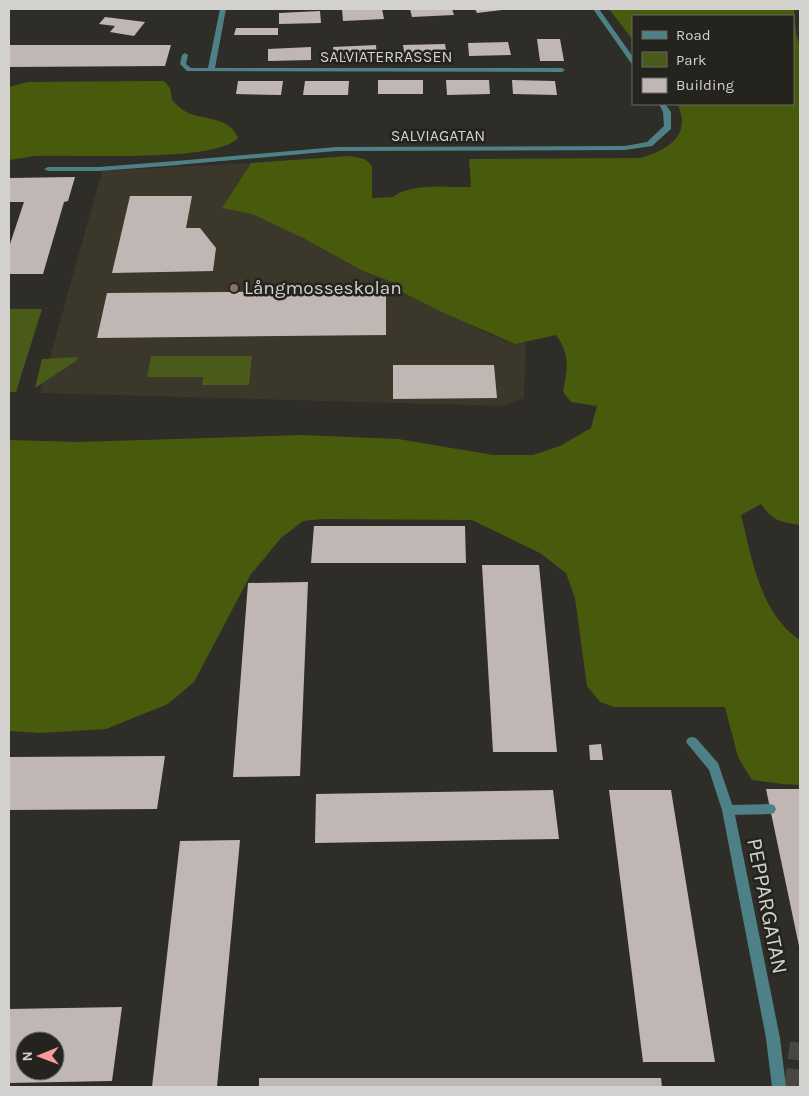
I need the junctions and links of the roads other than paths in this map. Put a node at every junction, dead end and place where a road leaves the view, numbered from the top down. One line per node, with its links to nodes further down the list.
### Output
1 (222, 9): 5 (street)
2 (596, 9): 4 (street)
3 (185, 55): 5 (street, SALVIATERRASSEN)
4 (632, 61)
5 (210, 70): 6 (street, SALVIATERRASSEN)
6 (562, 70)
7 (663, 105): 8 (street, SALVIAGATAN)
8 (48, 169)
9 (692, 742): 11 (street, PEPPARGATAN)
10 (770, 809): 11 (street)
11 (728, 810): 12 (street, PEPPARGATAN)
12 (779, 1087)

